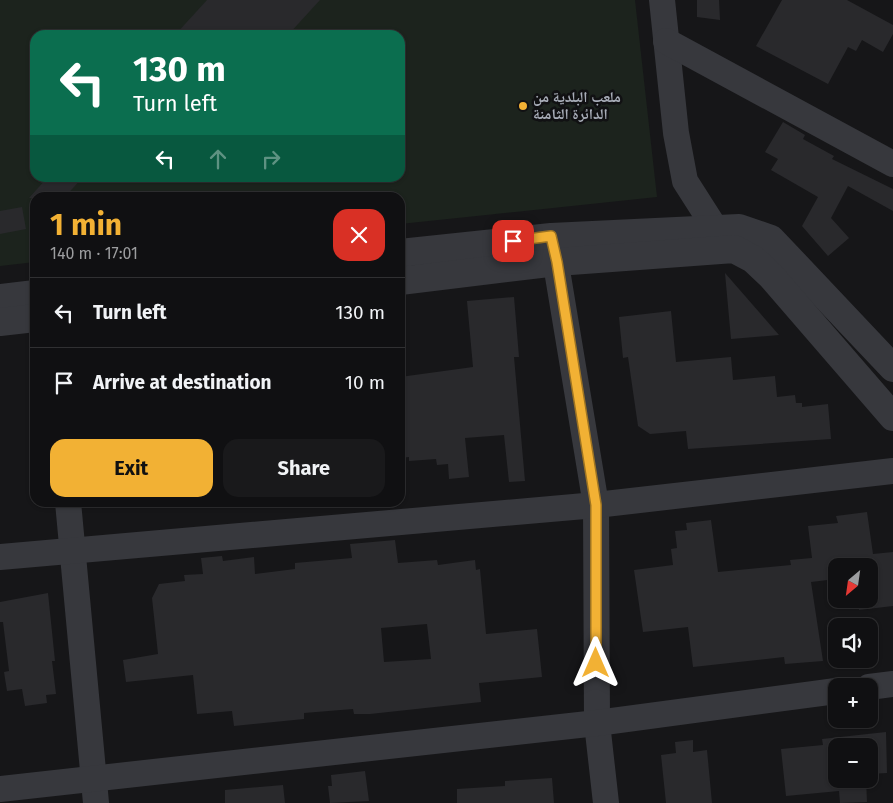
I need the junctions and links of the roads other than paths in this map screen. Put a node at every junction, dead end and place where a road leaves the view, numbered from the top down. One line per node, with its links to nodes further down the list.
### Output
1 (662, 0): 2 (street)
2 (666, 42): 3 (street); 4 (street)
3 (893, 164)
4 (715, 228): 5 (street); 12 (street)
5 (554, 249): 6 (street); 7 (street); 13 (street); 15 (street)
6 (405, 254)
7 (405, 280)
8 (30, 295): 9 (street)
9 (0, 298)
10 (30, 319): 11 (street)
11 (0, 322)
12 (893, 368)
13 (893, 418)
14 (893, 471): 15 (street)
15 (596, 505): 17 (street); 22 (street)
16 (69, 507): 17 (street)
17 (73, 549): 18 (street); 24 (street)
18 (0, 557)
19 (893, 684): 20 (street)
20 (878, 686)
21 (828, 692): 22 (street)
22 (596, 723): 24 (street); 25 (street)
23 (0, 789): 24 (street)
24 (94, 791)
25 (606, 803)

